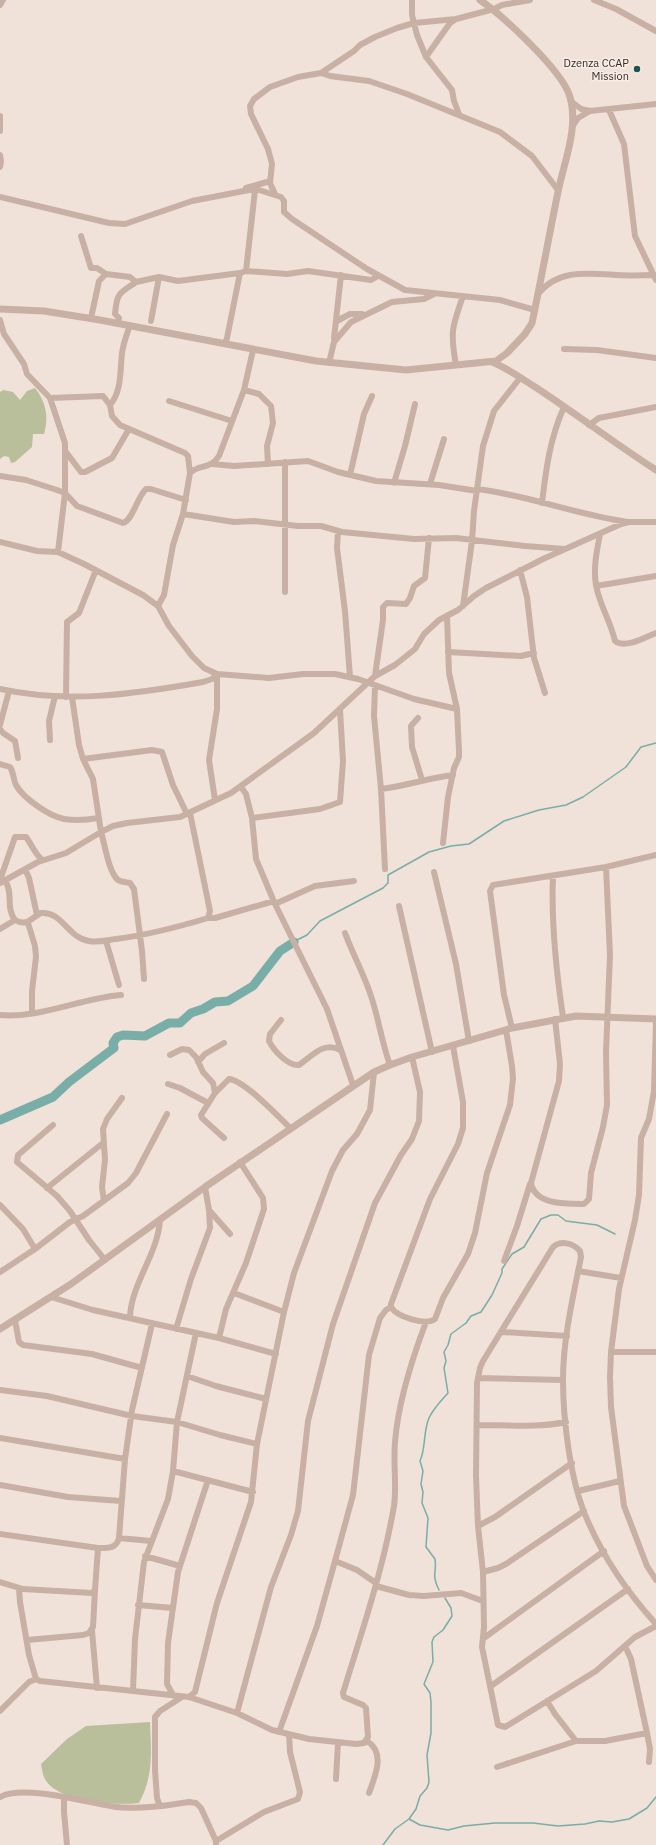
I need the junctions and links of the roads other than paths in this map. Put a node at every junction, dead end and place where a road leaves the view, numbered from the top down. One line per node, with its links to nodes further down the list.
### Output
1 (3, 0): 6 (street)
2 (412, 0): 9 (street)
3 (480, 0): 7 (street)
4 (530, 0): 7 (street)
5 (594, 0): 10 (street)
6 (0, 5)
7 (494, 9): 8 (street); 13 (street)
8 (456, 19): 9 (street); 11 (street)
9 (414, 23): 11 (street); 12 (street)
10 (656, 31)
11 (426, 57): 17 (street)
12 (321, 72): 17 (street); 23 (street)
13 (572, 102): 16 (street); 19 (street)
14 (656, 104): 15 (street)
15 (609, 110): 16 (street); 35 (street)
16 (590, 111): 19 (street)
17 (459, 114): 26 (street)
18 (0, 116): 20 (street)
19 (572, 128): 26 (street)
20 (0, 131)
21 (0, 155): 22 (street)
22 (0, 166)
23 (270, 183): 24 (street); 27 (street)
24 (241, 190): 25 (street); 28 (street)
25 (255, 190): 27 (street); 30 (street)
26 (558, 190): 38 (street)
27 (275, 194): 33 (street)
28 (1, 196)
29 (81, 236): 31 (street)
30 (243, 272): 32 (street); 34 (street); 52 (street)
31 (106, 274): 36 (street); 45 (street)
32 (341, 275): 33 (street); 40 (street)
33 (378, 276): 37 (street)
34 (159, 277): 36 (street); 48 (street)
35 (655, 277): 38 (street)
36 (136, 282): 49 (street)
37 (434, 294): 39 (street); 44 (street)
38 (538, 294): 42 (street)
39 (463, 296): 42 (street); 58 (street)
40 (339, 308): 43 (street); 47 (street)
41 (0, 309): 45 (street)
42 (535, 310): 57 (street)
43 (350, 314): 44 (street); 47 (street)
44 (363, 314): 51 (street)
45 (91, 318): 49 (street)
46 (0, 320): 62 (street)
47 (337, 321): 51 (street)
48 (151, 322)
49 (118, 323): 50 (street)
50 (130, 325): 52 (street); 64 (street)
51 (334, 342): 56 (street)
52 (225, 344): 54 (street)
53 (564, 349): 55 (street)
54 (253, 350): 56 (street); 60 (street)
55 (656, 358)
56 (329, 362): 58 (street)
57 (492, 362): 58 (street); 59 (street)
58 (456, 365)
59 (520, 378): 66 (street); 82 (street)
60 (244, 390): 68 (street); 75 (street)
61 (372, 396): 78 (street)
62 (50, 398): 64 (street); 72 (street)
63 (169, 401): 68 (street)
64 (110, 404): 70 (street)
65 (415, 404): 80 (street)
66 (564, 407): 69 (street); 85 (street)
67 (656, 407): 69 (street)
68 (232, 421): 74 (street)
69 (589, 425): 76 (street)
70 (129, 429): 72 (street); 77 (street)
71 (444, 439): 81 (street)
72 (66, 452): 83 (street)
73 (285, 462): 75 (street); 78 (street); 89 (street)
74 (212, 464): 75 (street); 77 (street)
75 (268, 464)
76 (656, 470)
77 (190, 473): 84 (street)
78 (350, 475): 80 (street)
79 (0, 476): 83 (street)
80 (394, 483): 81 (street)
81 (430, 484): 82 (street)
82 (477, 490): 85 (street); 93 (street)
83 (65, 493): 84 (street); 96 (street)
84 (186, 500): 86 (street)
85 (542, 502): 87 (street)
86 (183, 514): 89 (street); 102 (street)
87 (629, 522): 88 (street); 91 (street)
88 (656, 522)
89 (285, 525): 90 (street); 101 (street)
90 (338, 531): 92 (street); 110 (street)
91 (600, 534): 95 (street); 100 (street)
92 (429, 538): 93 (street); 109 (street)
93 (472, 541): 95 (street); 103 (street)
94 (0, 542): 96 (street)
95 (567, 549): 98 (street)
96 (58, 552): 97 (street)
97 (96, 570): 102 (street); 116 (street)
98 (520, 570): 103 (street); 107 (street)
99 (656, 576): 100 (street)
100 (596, 586): 105 (street)
101 (285, 592)
102 (158, 606): 108 (street)
103 (463, 606): 104 (street)
104 (447, 616): 106 (street); 109 (street)
105 (656, 633)
106 (448, 652): 107 (street); 117 (street)
107 (534, 653): 114 (street)
108 (217, 674): 110 (street); 116 (street); 130 (street)
109 (375, 676): 111 (street)
110 (350, 677): 111 (street)
111 (372, 683): 117 (street); 118 (street); 129 (street)
112 (0, 689): 113 (street)
113 (9, 691): 115 (street); 120 (street)
114 (546, 693)
115 (55, 696): 116 (street); 122 (street)
116 (69, 697): 124 (street)
117 (457, 709): 126 (street)
118 (340, 710): 128 (street); 133 (street)
119 (418, 718): 127 (street)
120 (0, 725)
121 (0, 729): 123 (street)
122 (50, 740)
123 (18, 758)
124 (83, 760): 131 (street); 132 (street)
125 (0, 764): 132 (street)
126 (453, 775): 127 (street); 135 (street)
127 (422, 780): 129 (street)
128 (241, 787): 130 (street); 133 (street)
129 (382, 789): 140 (street)
130 (215, 800): 131 (street)
131 (188, 814): 134 (street); 148 (street)
132 (98, 818): 134 (street)
133 (252, 818): 145 (street)
134 (102, 832): 137 (street); 153 (street)
135 (443, 843)
136 (656, 855): 138 (street)
137 (43, 860): 139 (street); 143 (street)
138 (606, 866): 142 (street); 161 (street)
139 (25, 869): 143 (street); 147 (street)
140 (385, 869)
141 (434, 872): 166 (street)
142 (553, 876): 160 (street); 165 (street)
143 (2, 881): 149 (street)
144 (354, 881): 145 (street)
145 (275, 902): 148 (street); 169 (street)
146 (399, 906): 170 (street)
147 (37, 915): 150 (street); 154 (street)
148 (208, 918): 153 (street)
149 (15, 920): 150 (street); 151 (street)
150 (28, 923): 158 (street)
151 (0, 929)
152 (345, 933): 174 (street)
153 (141, 936): 154 (street); 155 (street)
154 (106, 941): 156 (street)
155 (144, 979)
156 (119, 985)
157 (121, 995): 158 (street)
158 (32, 1012): 159 (street)
159 (0, 1015)
160 (563, 1017): 161 (street); 162 (street)
161 (608, 1017): 164 (street); 190 (street)
162 (555, 1019): 165 (street); 190 (street)
163 (281, 1020): 169 (street)
164 (656, 1021): 180 (street)
165 (509, 1029): 166 (street); 211 (street)
166 (469, 1041): 168 (street)
167 (224, 1043): 173 (street)
168 (453, 1046): 170 (street); 207 (street)
169 (340, 1050): 179 (street)
170 (432, 1052): 172 (street)
171 (170, 1055): 173 (street)
172 (412, 1057): 174 (street); 277 (street)
173 (198, 1062): 176 (street)
174 (390, 1064): 175 (street)
175 (374, 1072): 179 (street); 208 (street)
176 (213, 1083): 178 (street); 181 (street)
177 (168, 1084): 183 (street)
178 (223, 1084): 181 (street); 186 (street)
179 (353, 1085): 186 (street)
180 (655, 1092): 204 (street)
181 (215, 1093): 183 (street)
182 (122, 1098): 188 (street)
183 (208, 1103): 187 (street)
184 (167, 1114): 193 (street)
185 (53, 1125): 192 (street)
186 (290, 1128): 189 (street)
187 (224, 1138)
188 (103, 1143): 192 (street); 193 (street)
189 (240, 1162): 191 (street); 205 (street)
190 (531, 1183): 201 (street)
191 (205, 1186): 195 (street); 197 (street)
192 (47, 1188): 196 (street)
193 (104, 1201): 196 (street)
194 (0, 1205): 199 (street)
195 (210, 1210): 198 (street); 214 (street)
196 (76, 1219): 199 (street); 200 (street)
197 (160, 1220): 200 (street); 209 (street)
198 (230, 1234)
199 (35, 1249): 203 (street)
200 (105, 1260): 206 (street)
201 (504, 1261)
202 (578, 1271): 204 (street); 215 (street); 217 (street)
203 (0, 1272)
204 (621, 1278): 219 (street)
205 (234, 1293): 208 (street); 218 (street)
206 (51, 1298): 209 (street); 210 (street)
207 (391, 1307): 211 (street); 251 (street)
208 (284, 1312): 221 (street)
209 (130, 1317): 212 (street)
210 (15, 1320): 213 (street); 222 (street)
211 (426, 1322): 256 (street)
212 (152, 1324): 214 (street); 222 (street)
213 (0, 1329)
214 (176, 1329): 216 (street)
215 (502, 1332): 217 (street); 224 (street)
216 (196, 1333): 218 (street); 223 (street)
217 (567, 1336): 225 (street)
218 (219, 1338): 221 (street)
219 (611, 1352): 220 (street); 238 (street)
220 (656, 1352)
221 (276, 1354): 227 (street)
222 (142, 1368): 228 (street)
223 (187, 1376): 227 (street); 229 (street)
224 (478, 1378): 225 (street); 231 (street)
225 (563, 1380): 230 (street)
226 (0, 1390): 228 (street)
227 (266, 1398): 233 (street)
228 (132, 1416): 229 (street); 234 (street)
229 (177, 1422): 233 (street); 236 (street)
230 (566, 1422): 231 (street); 235 (street)
231 (478, 1425): 244 (street)
232 (0, 1438): 234 (street)
233 (256, 1444): 241 (street)
234 (125, 1459): 242 (street)
235 (572, 1463): 240 (street); 244 (street)
236 (173, 1471): 237 (street); 247 (street)
237 (208, 1480): 241 (street); 252 (street)
238 (620, 1481): 240 (street); 254 (street)
239 (0, 1485): 242 (street)
240 (578, 1491): 243 (street)
241 (253, 1492): 274 (street)
242 (121, 1501): 246 (street)
243 (584, 1511): 249 (street); 253 (street)
244 (478, 1526): 253 (street)
245 (0, 1534): 248 (street)
246 (119, 1538): 247 (street); 248 (street)
247 (151, 1541): 250 (street)
248 (98, 1548): 259 (street)
249 (604, 1551): 258 (street); 265 (street)
250 (145, 1556): 252 (street); 261 (street)
251 (336, 1561): 256 (street); 278 (street)
252 (180, 1566): 262 (street)
253 (483, 1572): 260 (street)
254 (656, 1580)
255 (0, 1582): 257 (street)
256 (376, 1584): 260 (street); 281 (street)
257 (20, 1588): 259 (street); 266 (street)
258 (628, 1589): 263 (street); 269 (street)
259 (95, 1590): 264 (street)
260 (483, 1601): 265 (street)
261 (138, 1605): 262 (street); 271 (street)
262 (173, 1608): 272 (street)
263 (656, 1625): 267 (street)
264 (92, 1631): 266 (street); 270 (street)
265 (484, 1638): 269 (street)
266 (27, 1640): 268 (street)
267 (625, 1646): 275 (street); 279 (street)
268 (36, 1679): 270 (street); 276 (street)
269 (491, 1686): 275 (street)
270 (97, 1688): 271 (street)
271 (133, 1691): 272 (street)
272 (173, 1695): 273 (street)
273 (182, 1697): 274 (street); 290 (street)
274 (189, 1698): 277 (street)
275 (547, 1701): 282 (street)
276 (0, 1711)
277 (237, 1713): 278 (street)
278 (279, 1732): 280 (street)
279 (647, 1733): 282 (street); 284 (street)
280 (289, 1734): 283 (street); 291 (street)
281 (367, 1741): 283 (street); 287 (street)
282 (576, 1741): 285 (street)
283 (338, 1742): 286 (street)
284 (649, 1762)
285 (497, 1767)
286 (336, 1779)
287 (369, 1793)
288 (0, 1797): 289 (street)
289 (64, 1797): 290 (street); 292 (street)
290 (162, 1806): 291 (street)
291 (216, 1844)
292 (67, 1845)

